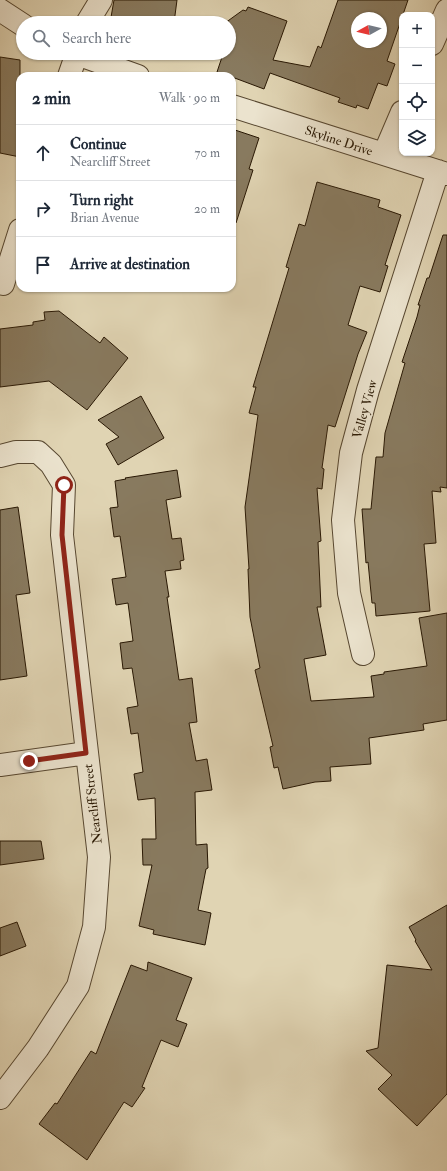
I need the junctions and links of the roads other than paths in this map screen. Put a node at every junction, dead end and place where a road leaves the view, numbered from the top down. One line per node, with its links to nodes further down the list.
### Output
1 (101, 0): 4 (street)
2 (0, 10): 5 (street)
3 (447, 10): 6 (street)
4 (91, 16)
5 (16, 20)
6 (435, 37)
7 (73, 60): 9 (street)
8 (94, 60): 10 (street)
9 (70, 72)
10 (127, 72)
11 (236, 107): 13 (street, Skyline Drive)
12 (399, 119): 13 (street)
13 (384, 154): 14 (street, Skyline Drive)
14 (442, 172): 18 (street, Valley View)
15 (16, 243): 16 (street)
16 (3, 284)
17 (0, 456): 19 (street, Nearcliff Street)
18 (363, 654)
19 (86, 753): 20 (street); 21 (street, Nearcliff Street)
20 (0, 765)
21 (0, 1098)

